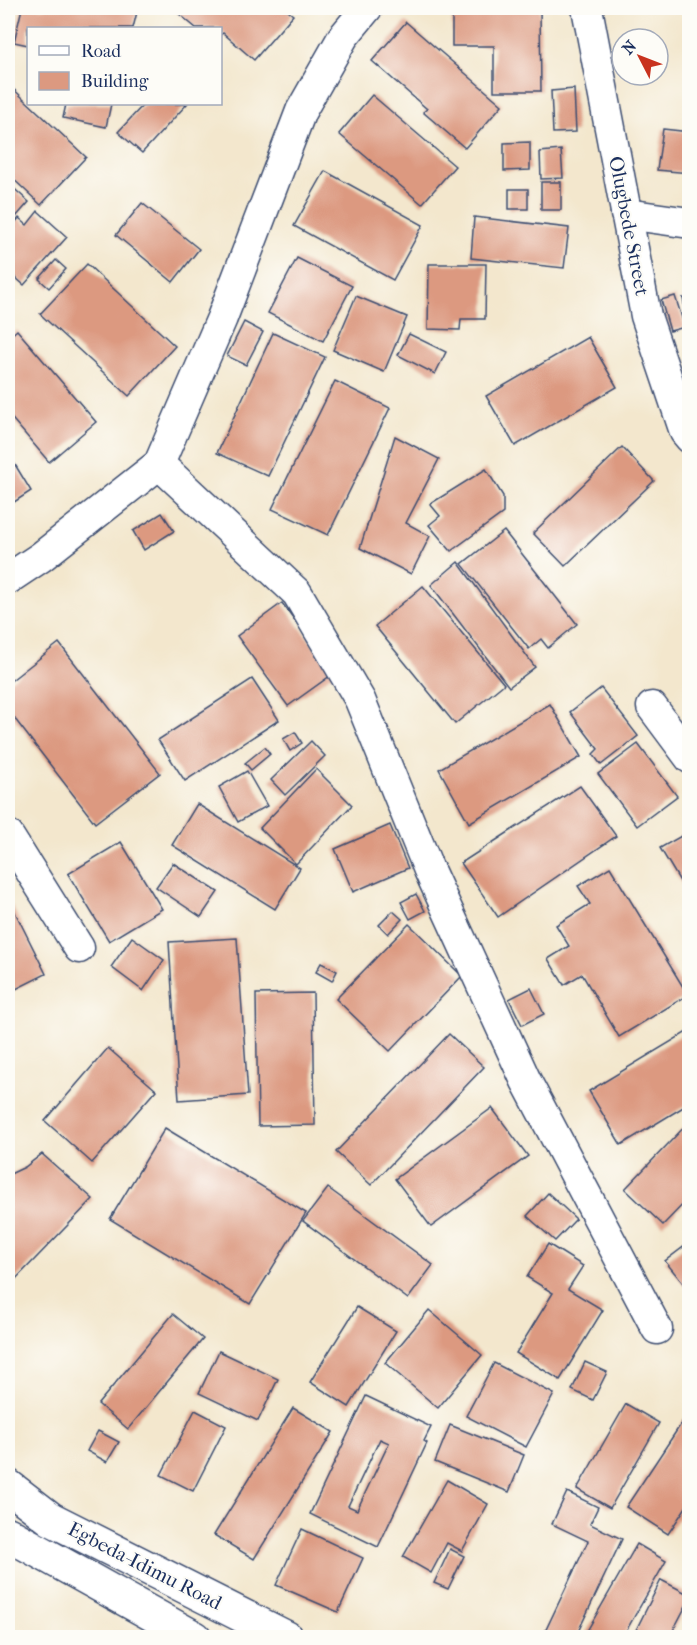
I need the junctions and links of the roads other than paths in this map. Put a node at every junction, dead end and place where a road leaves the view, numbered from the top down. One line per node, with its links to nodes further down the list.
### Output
1 (367, 8): 6 (street)
2 (587, 8): 3 (street, Olugbede Street)
3 (626, 214): 4 (street); 5 (street, Olugbede Street)
4 (690, 223)
5 (690, 438)
6 (159, 464): 7 (street); 12 (street)
7 (8, 579)
8 (652, 707): 9 (street)
9 (690, 758)
10 (8, 835): 11 (street)
11 (79, 948)
12 (657, 1329)
13 (8, 1486): 16 (main road, Egbeda-Idimu Road)
14 (8, 1534): 15 (main road, Egbeda-Idimu Road)
15 (195, 1638)
16 (287, 1638)

